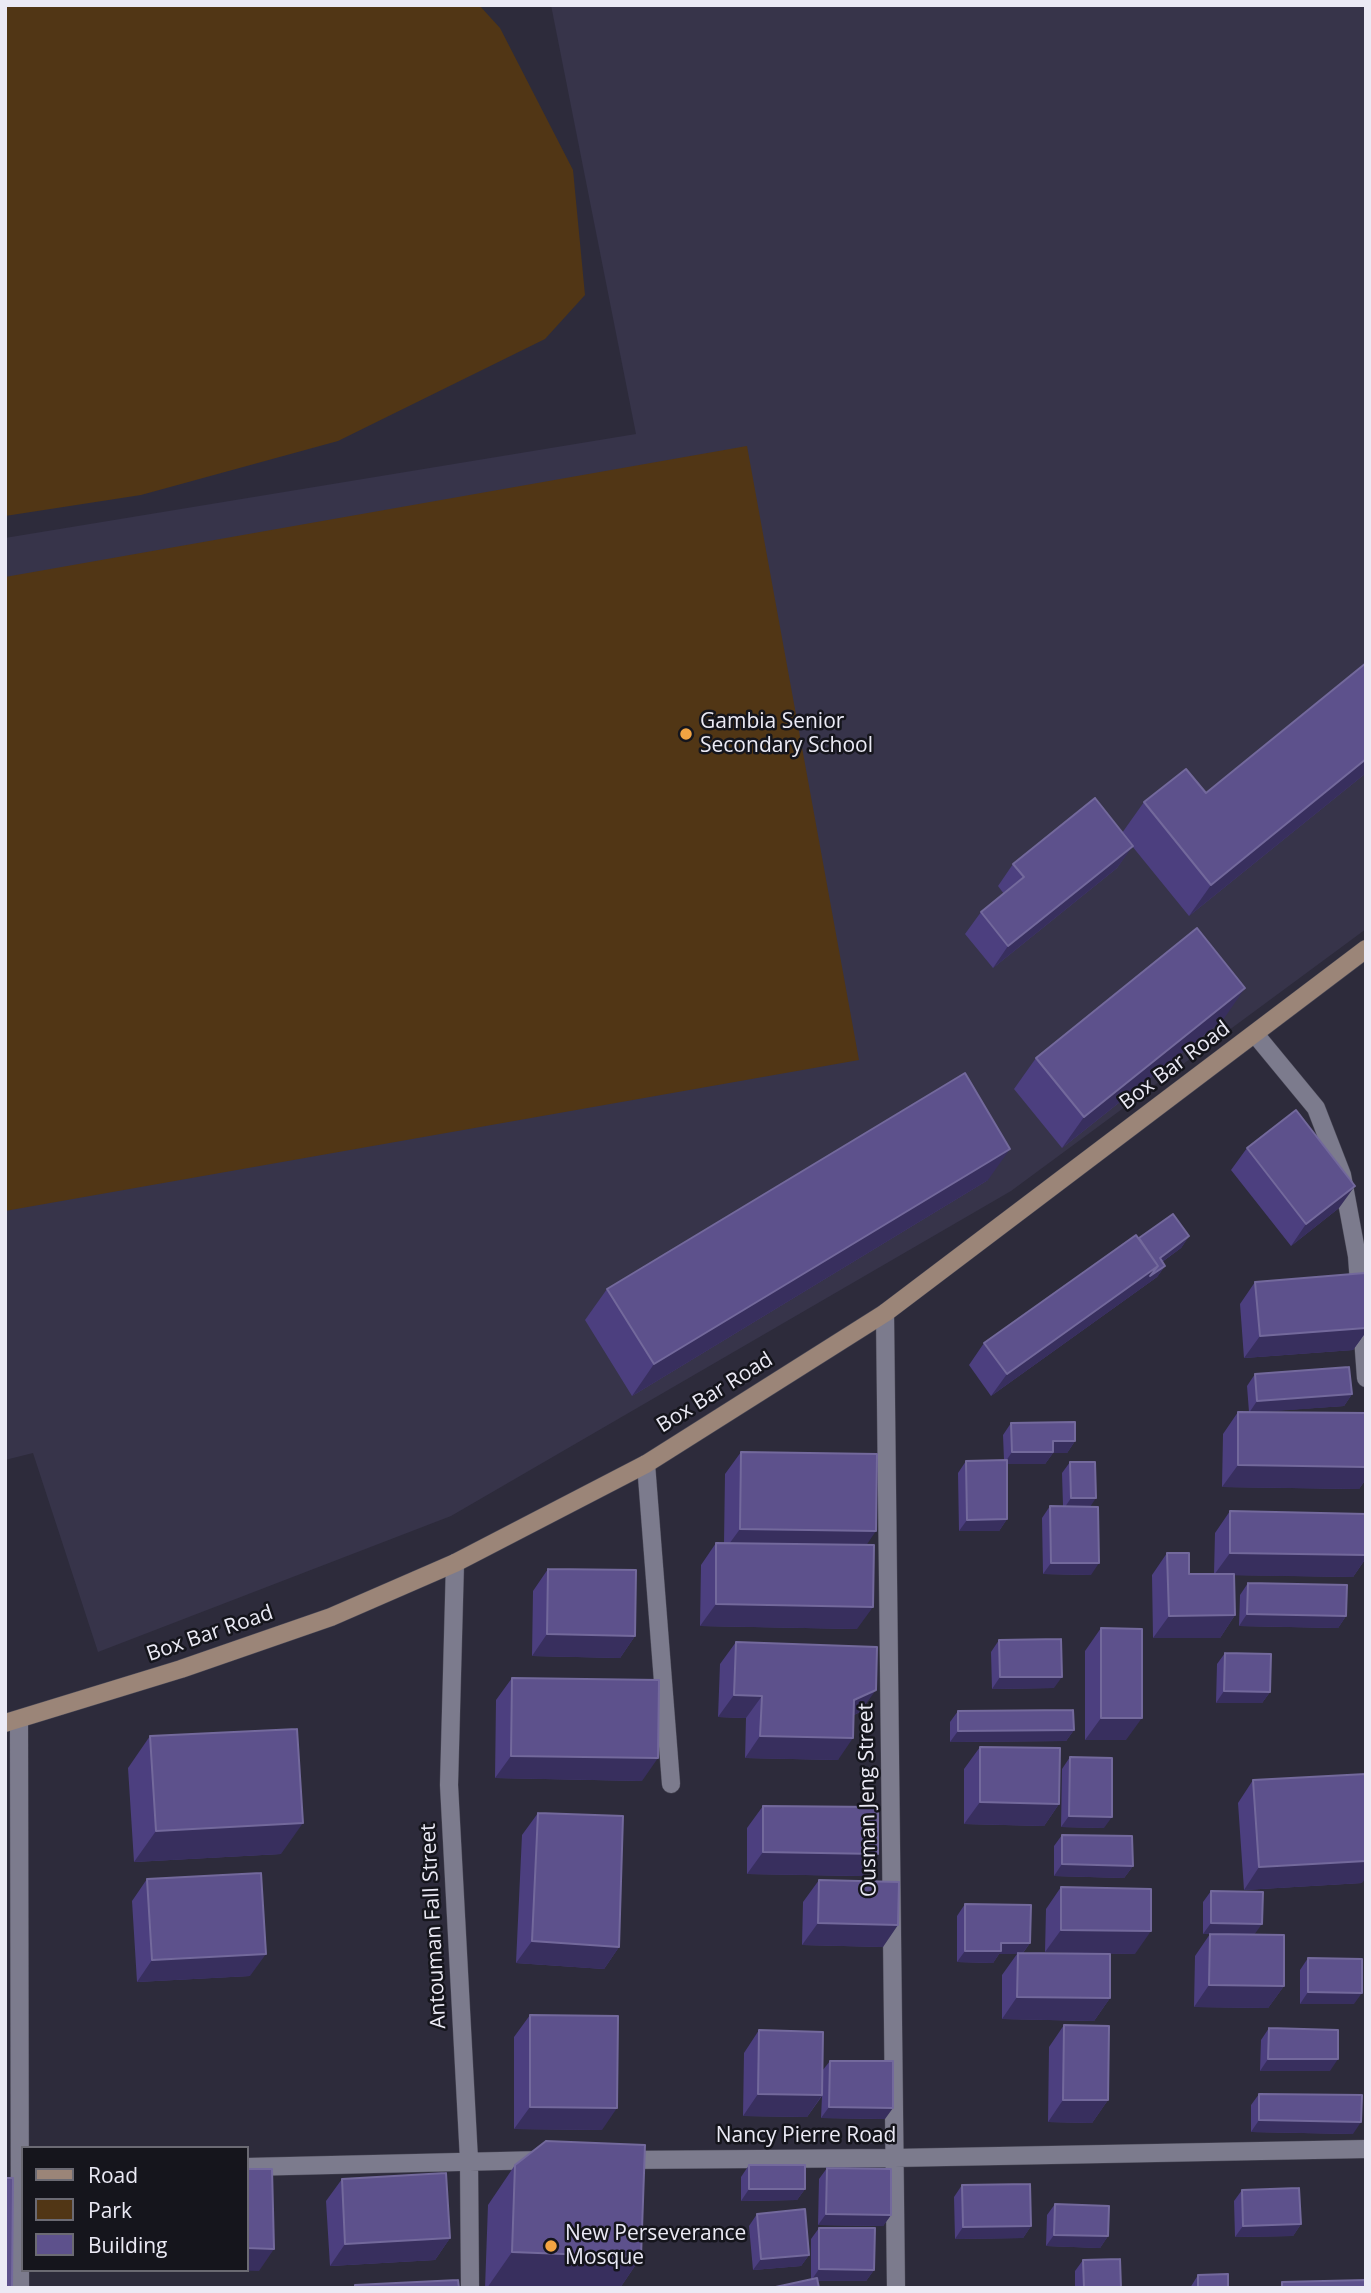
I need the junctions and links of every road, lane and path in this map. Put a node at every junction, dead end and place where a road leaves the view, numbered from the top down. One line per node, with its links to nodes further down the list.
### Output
1 (1366, 949): 2 (street, Box Bar Road)
2 (1255, 1034): 3 (street, Box Bar Road); 4 (street)
3 (885, 1312): 5 (street, Box Bar Road); 10 (street, Ousman Jeng Street)
4 (1366, 1378)
5 (646, 1464): 6 (street, Box Bar Road); 8 (street)
6 (455, 1563): 7 (street, Box Bar Road); 11 (street, Antouman Fall Street)
7 (12, 1722): 15 (street)
8 (671, 1784)
9 (1366, 2149): 10 (street, Nancy Pierre Road)
10 (894, 2158): 13 (street, Nancy Pierre Road); 18 (street, Ousman Jeng Street)
11 (468, 2160): 12 (street); 14 (street); 17 (street, Antouman Fall Street)
12 (565, 2160)
13 (606, 2160)
14 (248, 2167)
15 (16, 2174): 16 (street)
16 (20, 2288)
17 (470, 2288)
18 (897, 2288)

